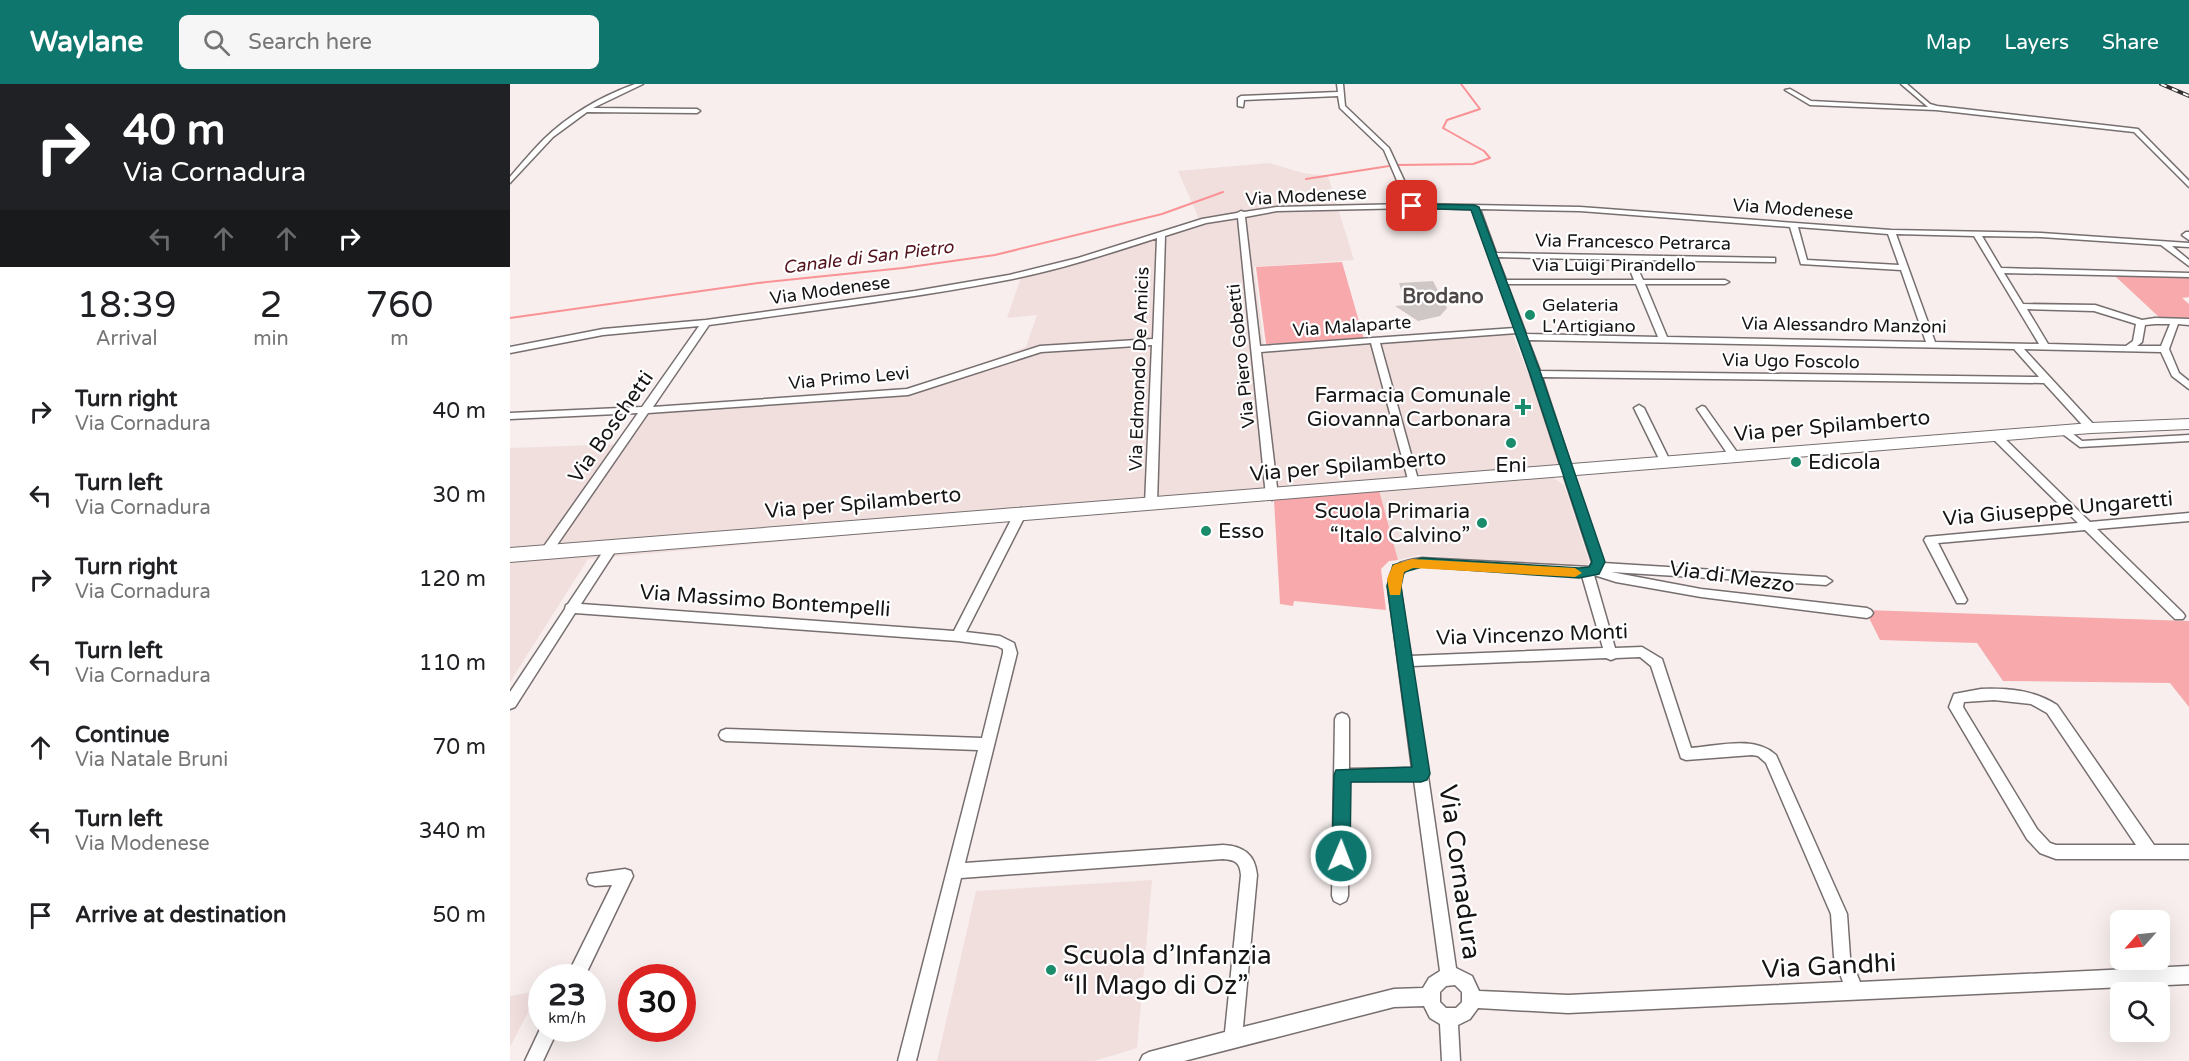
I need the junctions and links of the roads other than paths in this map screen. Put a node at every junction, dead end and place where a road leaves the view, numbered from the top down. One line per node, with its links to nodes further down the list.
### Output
1 (640, 84): 8 (street)
2 (1340, 84): 5 (street)
3 (1904, 84): 7 (street)
4 (1788, 90): 7 (street)
5 (1341, 94): 6 (street); 12 (street)
6 (1241, 106)
7 (1941, 109): 11 (street)
8 (587, 110): 9 (street); 10 (street)
9 (697, 111)
10 (510, 181)
11 (2189, 185)
12 (1412, 206): 13 (street, Via Modenese); 14 (street, Via Modenese)
13 (1474, 207): 15 (street, Via Modenese); 21 (street)
14 (1241, 213): 18 (street, Via Modenese); 46 (street, Via Piero Gobetti)
15 (1793, 224): 16 (street, Via Modenese); 25 (street)
16 (1892, 232): 17 (street, Via Modenese); 25 (street)
17 (1976, 233): 19 (street, Via Modenese); 26 (street)
18 (1161, 236): 34 (street, Via Modenese); 41 (street, Via Edmondo De Amicis)
19 (2164, 244): 20 (street, Via Modenese); 24 (street)
20 (2189, 245)
21 (1493, 255): 22 (street, Via Francesco Petrarca); 28 (street)
22 (1629, 257): 23 (street, Via Francesco Petrarca); 29 (street)
23 (1773, 260)
24 (2189, 264)
25 (1904, 268): 42 (street)
26 (1998, 270): 27 (street); 31 (street)
27 (2189, 275)
28 (1503, 282): 29 (street, Via Luigi Pirandello); 37 (street)
29 (1640, 282): 30 (street, Via Luigi Pirandello); 38 (street)
30 (1725, 282)
31 (2020, 306): 35 (street); 44 (street)
32 (2175, 321): 33 (street); 35 (street); 47 (street)
33 (2189, 322)
34 (706, 323): 36 (street, Via Modenese); 53 (street, Via Boschetti)
35 (2141, 323): 45 (street)
36 (603, 332): 40 (street); 48 (street, Via Modenese)
37 (1521, 334): 38 (street, Via Alessandro Manzoni); 39 (street, Via Malaparte); 49 (street)
38 (1663, 338): 42 (street, Via Alessandro Manzoni)
39 (1375, 341): 46 (street, Via Malaparte); 64 (street)
40 (510, 342)
41 (1156, 342): 53 (street, Via Primo Levi); 66 (street, Via Edmondo De Amicis)
42 (1931, 344): 43 (street, Via Alessandro Manzoni)
43 (2015, 345): 44 (street, Via Alessandro Manzoni); 50 (street)
44 (2045, 346): 45 (street, Via Alessandro Manzoni)
45 (2128, 348): 47 (street, Via Alessandro Manzoni)
46 (1258, 349): 65 (street, Via Piero Gobetti)
47 (2164, 349): 51 (street)
48 (510, 350)
49 (1536, 374): 50 (street, Via Ugo Foscolo); 63 (street)
50 (2046, 380): 57 (street)
51 (2189, 386)
52 (1639, 408): 62 (street)
53 (647, 410): 55 (street, Via Primo Levi); 71 (street, Via Boschetti)
54 (1702, 410): 61 (street)
55 (510, 416)
56 (2189, 424): 57 (main road, Via per Spilamberto)
57 (2091, 428): 58 (main road, Via per Spilamberto)
58 (2064, 430): 59 (main road, Via per Spilamberto); 60 (street)
59 (1996, 435): 61 (main road, Via per Spilamberto); 69 (street)
60 (2189, 438)
61 (1735, 457): 62 (main road, Via per Spilamberto)
62 (1666, 463): 63 (main road, Via per Spilamberto)
63 (1569, 471): 64 (main road, Via per Spilamberto); 73 (street)
64 (1414, 483): 65 (main road, Via per Spilamberto)
65 (1272, 495): 66 (main road, Via per Spilamberto)
66 (1151, 504): 67 (main road, Via per Spilamberto)
67 (1021, 512): 70 (main road, Via per Spilamberto); 79 (street)
68 (2189, 517): 69 (street, Via Giuseppe Ungaretti)
69 (2090, 526): 75 (street, Via Giuseppe Ungaretti); 78 (street)
70 (612, 547): 71 (main road, Via per Spilamberto); 76 (street)
71 (546, 552): 72 (main road, Via per Spilamberto)
72 (510, 555)
73 (1593, 570): 74 (street); 77 (street, Via di Mezzo); 80 (street); 81 (street, Via Cornadura)
74 (1826, 581)
75 (1961, 600)
76 (570, 608): 79 (street, Via Massimo Bontempelli); 82 (street)
77 (1866, 614)
78 (2179, 616)
79 (958, 636): 85 (street, Via Massimo Bontempelli)
80 (1611, 655): 81 (street, Via Vincenzo Monti); 96 (street, Via Vincenzo Monti)
81 (1405, 662): 86 (street, Via Cornadura)
82 (510, 703)
83 (1342, 719): 87 (street)
84 (726, 735): 85 (street)
85 (987, 744): 90 (street, Via Massimo Bontempelli)
86 (1421, 774): 87 (street, Via Cornadura); 95 (street, Via Cornadura)
87 (1342, 775): 92 (street)
88 (2189, 852): 89 (street)
89 (2151, 853): 89 (street)
90 (955, 871): 100 (street); 103 (street, Via Massimo Bontempelli)
91 (595, 879): 93 (street)
92 (1340, 896)
93 (582, 964)
94 (2189, 975): 96 (street, Via Gandhi)
95 (1449, 976): 97 (street); 98 (street)
96 (1855, 990): 98 (street, Via Gandhi)
97 (1431, 996): 99 (street); 100 (street)
98 (1472, 999): 99 (street)
99 (1449, 1018): 105 (street)
100 (1233, 1040): 104 (street)
101 (543, 1042): 102 (street)
102 (534, 1061)
103 (907, 1061)
104 (1149, 1061)
105 (1451, 1061)

